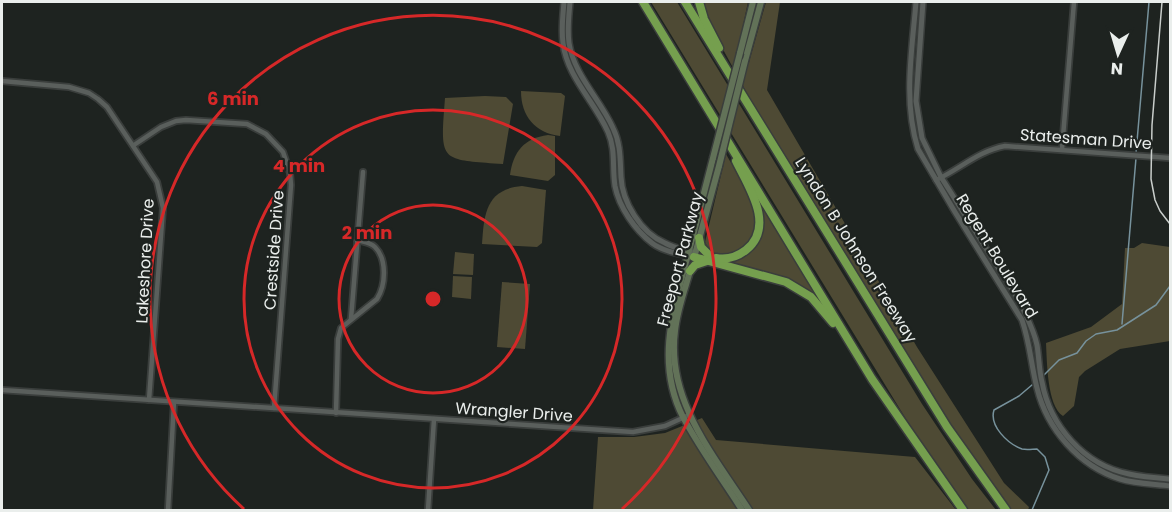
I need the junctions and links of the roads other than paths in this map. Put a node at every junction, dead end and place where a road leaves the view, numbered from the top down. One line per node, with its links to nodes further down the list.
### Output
1 (564, 2): 12 (street)
2 (570, 2): 12 (street)
3 (644, 2): 13 (highway)
4 (685, 2): 14 (highway, Lyndon B Johnson Freeway)
5 (699, 2): 14 (highway)
6 (753, 2): 23 (main road, Freeport Parkway, bridge)
7 (761, 2): 20 (main road, Freeport Parkway, bridge)
8 (916, 2): 19 (street, Regent Boulevard)
9 (923, 2): 19 (street, Regent Boulevard)
10 (1074, 2): 16 (street)
11 (2, 81): 15 (street, Lakeshore Drive)
12 (591, 96): 23 (street)
13 (718, 122): 24 (highway); 28 (highway)
14 (764, 130): 46 (highway, Lyndon B Johnson Freeway)
15 (134, 145): 30 (street, Lakeshore Drive); 33 (street, Crestside Drive)
16 (1062, 149): 17 (street, Statesman Drive); 19 (street, Statesman Drive)
17 (1170, 158)
18 (363, 172): 21 (street)
19 (939, 179): 22 (street, Regent Boulevard)
20 (699, 238): 23 (main road, Freeport Parkway); 24 (highway)
21 (357, 240): 26 (street); 26 (street)
22 (978, 244): 32 (street, Regent Boulevard); 32 (street, Regent Boulevard)
23 (691, 254): 24 (highway); 25 (main road, Freeport Parkway); 27 (main road, Freeport Parkway)
24 (710, 258): 25 (highway); 28 (highway)
25 (690, 271): 27 (main road, Freeport Parkway)
26 (351, 319): 34 (street)
27 (671, 342): 35 (main road, Freeport Parkway)
28 (872, 379): 45 (highway)
29 (2, 390): 30 (street, Wrangler Drive)
30 (149, 400): 31 (street, Wrangler Drive)
31 (174, 402): 33 (street, Wrangler Drive); 41 (street)
32 (1046, 407): 37 (street, Regent Boulevard)
33 (274, 408): 34 (street, Wrangler Drive)
34 (336, 412): 36 (street, Wrangler Drive)
35 (686, 416): 36 (street, Wrangler Drive); 40 (main road, Freeport Parkway)
36 (434, 419): 42 (street)
37 (1055, 425): 38 (street, Regent Boulevard); 39 (street, Regent Boulevard)
38 (1170, 479)
39 (1170, 486)
40 (734, 492): 43 (main road, Freeport Parkway); 44 (main road, Freeport Parkway)
41 (168, 510)
42 (428, 510)
43 (742, 510)
44 (749, 510)
45 (963, 510)
46 (1006, 510)

